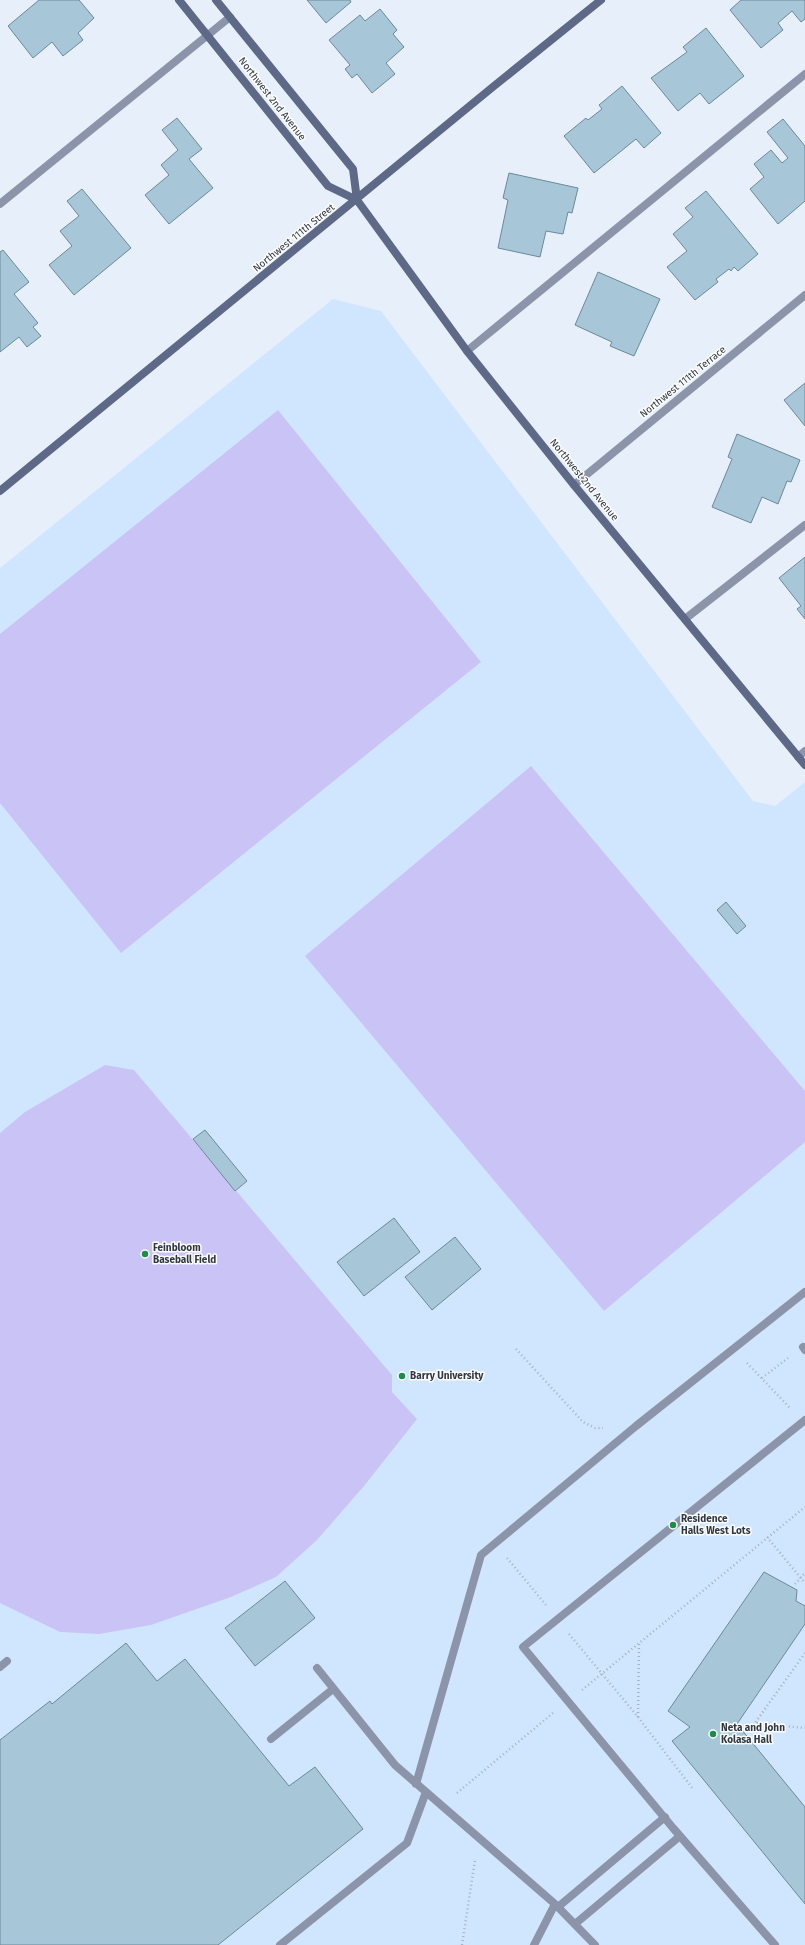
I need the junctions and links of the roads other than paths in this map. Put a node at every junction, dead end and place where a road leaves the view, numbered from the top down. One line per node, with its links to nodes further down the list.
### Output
1 (179, 0): 5 (street, Northwest 2nd Avenue)
2 (216, 0): 4 (street, Northwest 2nd Avenue)
3 (601, 0): 7 (street, Northwest 111th Street)
4 (230, 17): 5 (street); 7 (street, Northwest 2nd Avenue)
5 (208, 35): 7 (street, Northwest 2nd Avenue); 8 (street)
6 (805, 74): 10 (street)
7 (357, 200): 10 (street, Northwest 2nd Avenue); 12 (street, Northwest 111th Street)
8 (0, 204)
9 (805, 295): 11 (street, Northwest 111th Terrace)
10 (467, 351): 11 (street, Northwest 2nd Avenue)
11 (574, 485): 14 (street, Northwest 2nd Avenue)
12 (0, 491)
13 (805, 525): 14 (street)
14 (685, 619): 15 (street, Northwest 2nd Avenue)
15 (802, 754): 16 (street, Northwest 2nd Avenue)
16 (805, 765)
17 (805, 1292): 24 (street)
18 (804, 1421): 26 (street)
19 (7, 1661): 20 (street)
20 (0, 1667)
21 (317, 1668): 22 (street)
22 (333, 1689): 23 (street); 24 (street)
23 (271, 1739)
24 (416, 1784): 25 (street)
25 (426, 1792): 28 (street); 30 (street)
26 (665, 1817): 27 (street); 28 (street)
27 (680, 1836): 29 (street); 33 (street)
28 (556, 1905): 29 (street); 31 (street)
29 (575, 1924): 32 (street)
30 (280, 1945)
31 (534, 1945)
32 (595, 1945)
33 (775, 1945)

